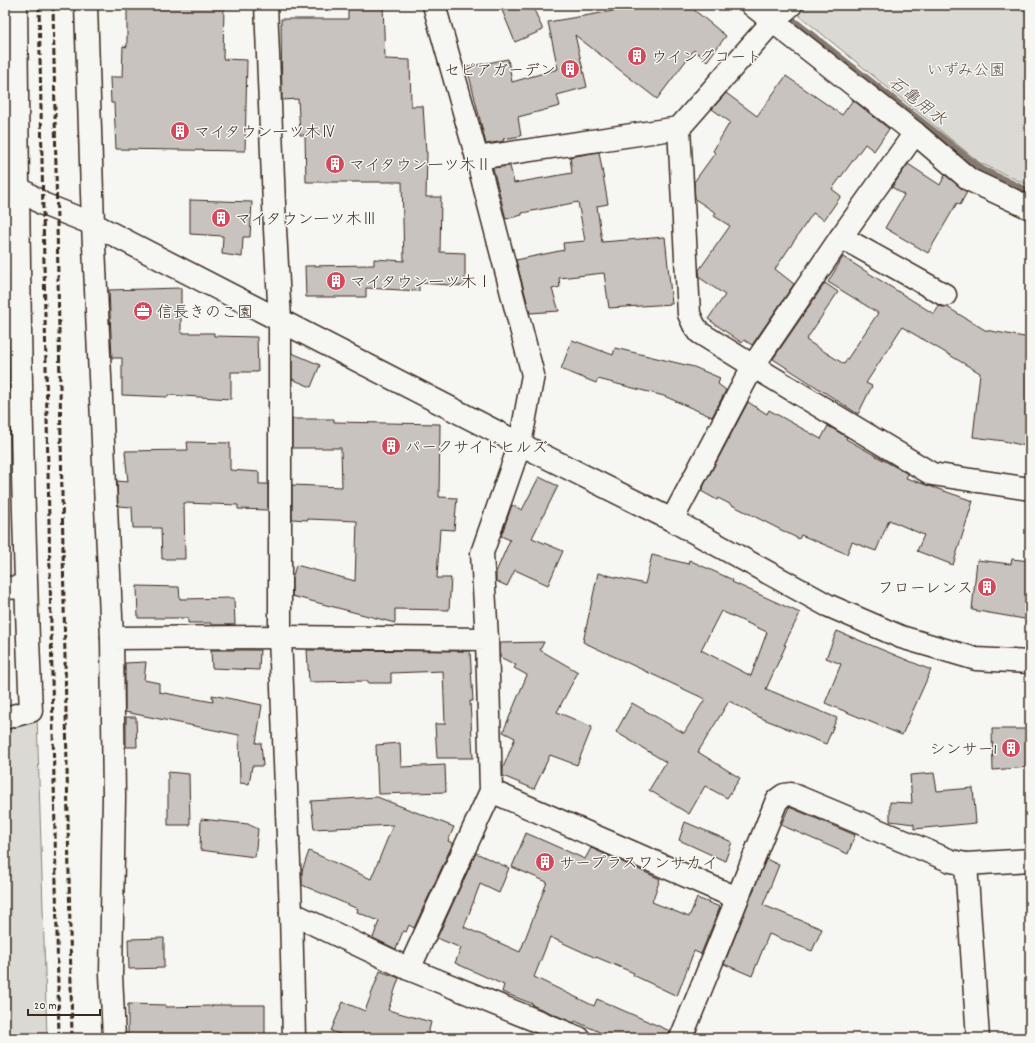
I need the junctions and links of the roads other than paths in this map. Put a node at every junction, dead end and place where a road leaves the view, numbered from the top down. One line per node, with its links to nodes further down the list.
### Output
1 (16, 5): 11 (street)
2 (86, 5): 13 (street)
3 (266, 5): 16 (street)
4 (434, 5): 10 (street)
5 (752, 5): 7 (street)
6 (791, 5): 7 (street)
7 (773, 21): 8 (street); 9 (street)
8 (679, 128): 10 (street); 18 (street)
9 (915, 133): 12 (street); 14 (street)
10 (477, 158): 19 (street)
11 (12, 187): 13 (street); 17 (street)
12 (1030, 208)
13 (93, 224): 16 (street); 24 (street)
14 (841, 237): 15 (street); 18 (street)
15 (945, 295)
16 (280, 320): 19 (street); 23 (street)
17 (12, 331): 22 (street)
18 (753, 366): 20 (street); 21 (street)
19 (520, 444): 21 (street); 25 (street)
20 (1030, 489)
21 (672, 520): 26 (street)
22 (15, 587): 27 (street)
23 (280, 637): 24 (street); 25 (street); 32 (street)
24 (112, 638): 34 (street)
25 (487, 639): 28 (street)
26 (1030, 662)
27 (5, 718)
28 (491, 791): 31 (street); 33 (street)
29 (1030, 860): 30 (street)
30 (966, 864): 31 (street); 38 (street)
31 (737, 898): 37 (street)
32 (291, 913): 33 (street); 35 (street)
33 (409, 970): 36 (street)
34 (114, 1038)
35 (294, 1038)
36 (579, 1038)
37 (681, 1038)
38 (978, 1038)

